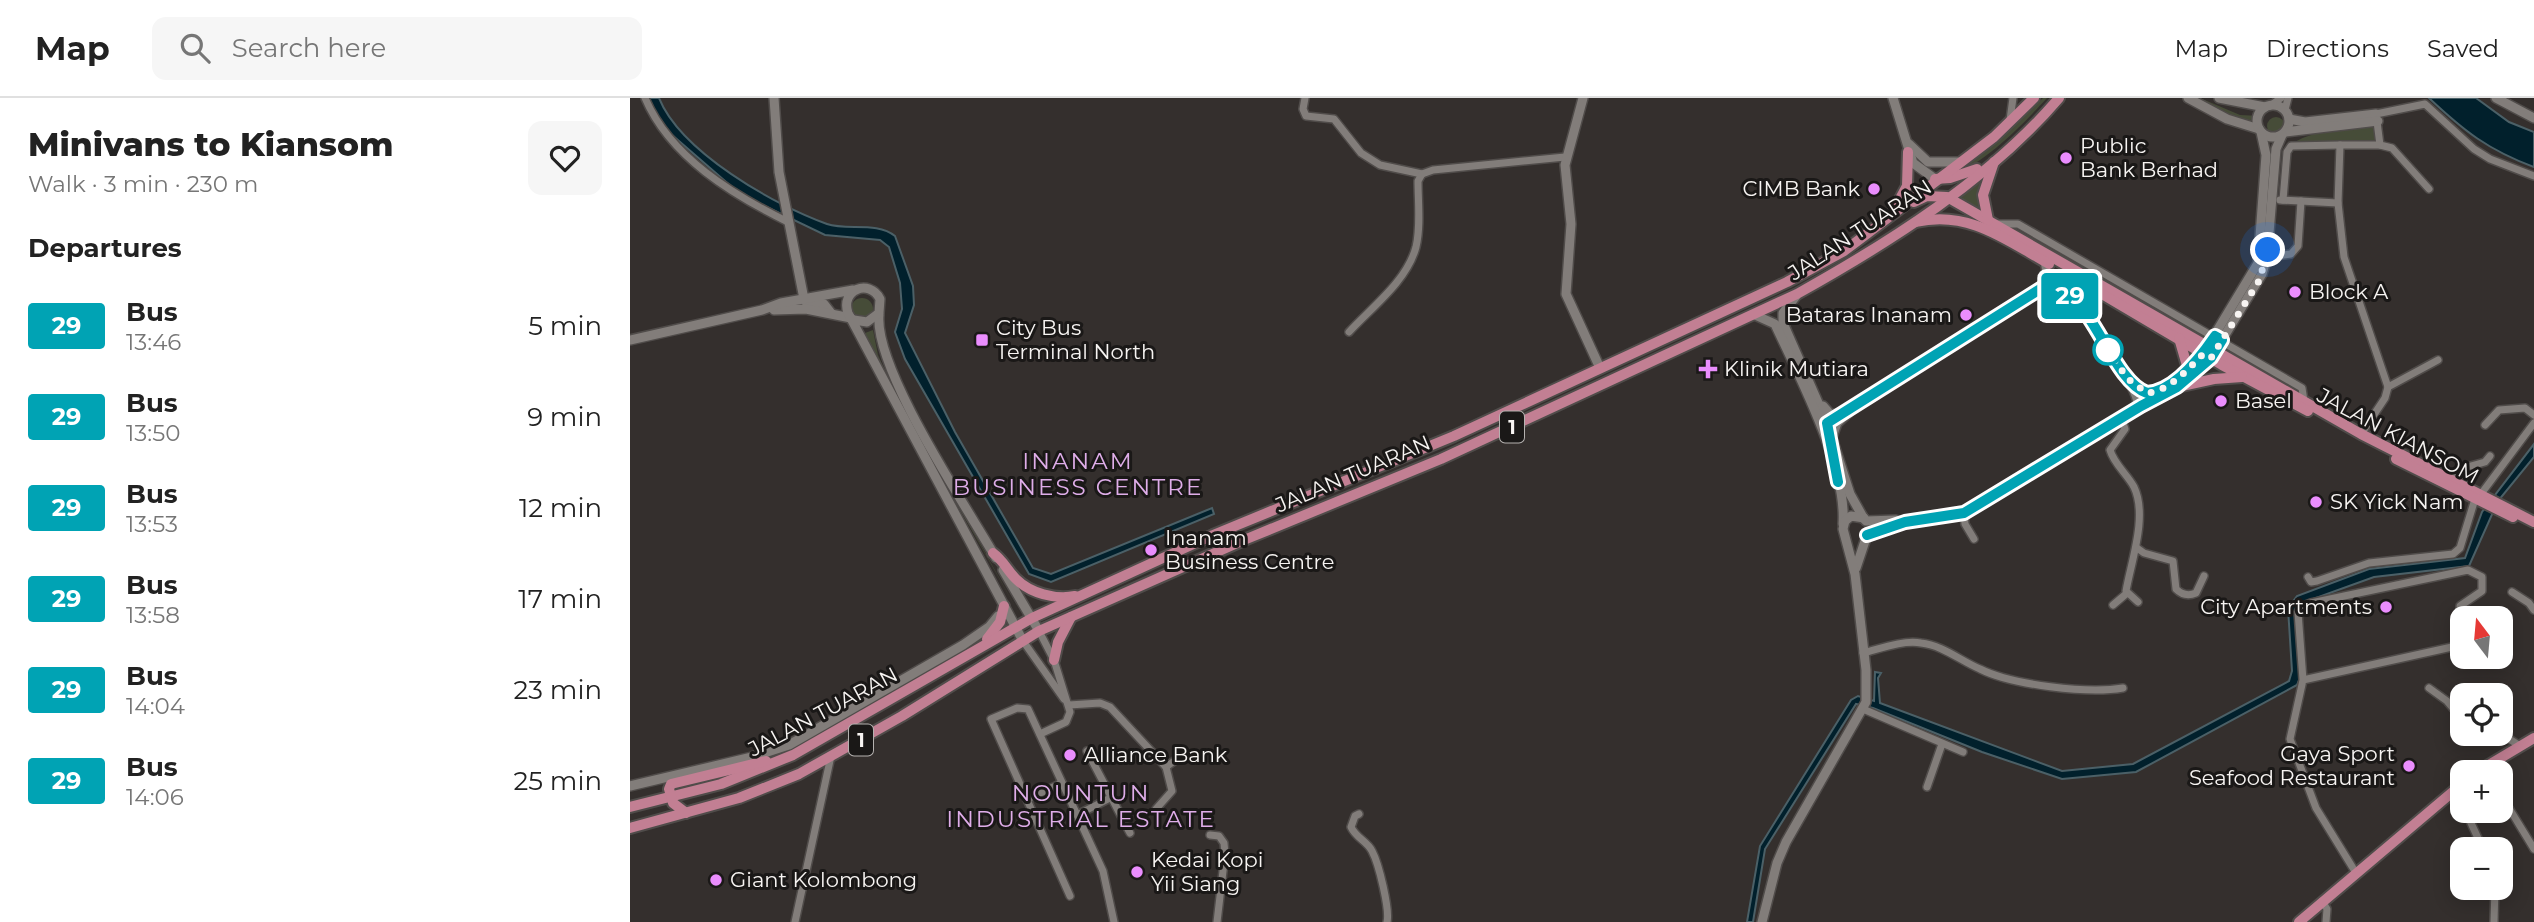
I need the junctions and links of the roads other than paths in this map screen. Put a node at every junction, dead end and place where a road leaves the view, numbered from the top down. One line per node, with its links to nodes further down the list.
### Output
1 (645, 98): 38 (street)
2 (774, 98): 38 (street)
3 (1305, 98): 28 (street)
4 (1583, 98): 25 (street)
5 (1894, 98): 21 (street)
6 (2013, 98): 18 (street)
7 (2034, 98): 18 (main road, JALAN TUARAN / 1)
8 (2059, 98): 26 (main road, JALAN TUARAN / 1)
9 (2188, 98): 19 (street)
10 (2219, 98): 14 (street)
11 (2281, 98): 14 (street)
12 (2288, 98): 15 (street)
13 (2496, 98): 17 (street)
14 (2267, 106): 15 (street); 19 (street)
15 (2287, 115): 16 (street); 20 (street)
16 (2377, 117): 20 (street); 23 (street); 29 (street)
17 (2534, 118)
18 (2008, 124): 27 (main road, JALAN TUARAN / 1)
19 (2260, 130): 20 (street); 54 (street)
20 (2283, 133): 33 (street)
21 (1904, 137): 24 (street); 27 (street)
22 (2340, 145): 23 (street); 34 (street); 36 (street)
23 (2381, 145): 31 (street)
24 (1908, 152): 30 (street); 37 (main road)
25 (1565, 158): 28 (street); 58 (street)
26 (1995, 160): 30 (main road); 32 (main road, JALAN TUARAN / 1); 39 (main road)
27 (1960, 162): 30 (main road, JALAN TUARAN / 1)
28 (1422, 174): 52 (street)
29 (2534, 176)
30 (1935, 179): 37 (main road, JALAN TUARAN / 1)
31 (2429, 189)
32 (1947, 197): 37 (main road); 39 (main road, JALAN KIANSOM); 40 (main road, JALAN TUARAN / 1)
33 (2271, 200): 34 (street); 41 (street)
34 (2283, 200): 35 (street)
35 (2301, 201): 36 (street); 41 (street)
36 (2338, 203): 63 (street)
37 (1891, 215): 58 (main road, JALAN TUARAN / 1)
38 (788, 222): 46 (street)
39 (1991, 222): 54 (street); 56 (main road, JALAN KIANSOM)
40 (1910, 224): 42 (main road, JALAN KIANSOM); 45 (main road, JALAN TUARAN / 1)
41 (2267, 257): 54 (street)
42 (2044, 261): 43 (street); 53 (main road, JALAN KIANSOM)
43 (2045, 286): 61 (street); 68 (street)
44 (858, 289): 46 (street); 49 (street); 51 (street)
45 (1797, 294): 50 (main road, JALAN TUARAN / 1); 64 (street)
46 (804, 299): 47 (street); 48 (street)
47 (762, 310): 48 (street); 55 (street)
48 (831, 313): 51 (street)
49 (879, 313): 51 (street); 88 (street)
50 (1755, 315): 78 (street); 100 (main road, JALAN TUARAN / 1)
51 (853, 319): 92 (street)
52 (1349, 332)
53 (2178, 337): 56 (main road, JALAN KIANSOM); 59 (main road)
54 (2218, 338): 56 (street); 66 (street)
55 (630, 340)
56 (2209, 352): 59 (street); 60 (main road, JALAN KIANSOM); 62 (street); 66 (main road, JALAN KIANSOM)
57 (2438, 360): 63 (street)
58 (1601, 368): 93 (main road, JALAN TUARAN / 1)
59 (2188, 369): 65 (street)
60 (2245, 377): 62 (main road); 79 (main road, JALAN KIANSOM)
61 (2127, 378): 65 (street); 67 (street)
62 (2177, 387): 70 (street)
63 (2388, 387): 74 (street)
64 (1814, 393): 68 (street); 71 (street)
65 (2156, 393): 67 (street)
66 (2304, 401): 74 (main road, JALAN KIANSOM)
67 (2137, 403): 81 (street)
68 (1846, 413): 71 (street); 75 (street)
69 (2534, 415): 73 (street)
70 (2121, 418): 80 (street); 87 (street)
71 (1827, 423): 75 (street); 78 (street)
72 (2534, 423): 79 (street)
73 (2485, 425)
74 (2361, 434): 77 (main road, JALAN KIANSOM)
75 (1832, 437): 81 (street)
76 (2490, 456): 77 (street)
77 (2453, 479): 79 (main road, JALAN KIANSOM)
78 (1838, 482): 83 (street)
79 (2479, 498): 82 (main road, JALAN KIANSOM); 91 (street)
80 (1964, 513): 85 (street); 86 (street)
81 (1865, 520): 83 (street); 85 (street)
82 (2534, 524)
83 (1843, 525): 84 (street)
84 (1845, 536): 85 (street); 89 (street)
85 (1866, 536): 89 (street)
86 (1973, 539)
87 (2137, 548): 90 (street); 95 (street)
88 (993, 553): 93 (main road); 101 (street)
89 (1855, 574): 106 (street)
90 (2204, 576)
91 (2308, 578)
92 (998, 590): 98 (street); 102 (street)
93 (1092, 592): 101 (main road, JALAN TUARAN / 1)
94 (2512, 592): 99 (street)
95 (2126, 594): 96 (street); 97 (street)
96 (2138, 602)
97 (2113, 605)
98 (1004, 606): 105 (main road); 127 (street)
99 (2534, 610)
100 (1072, 617): 103 (main road, JALAN TUARAN / 1); 107 (main road)
101 (1032, 618): 102 (main road, JALAN TUARAN / 1); 103 (street)
102 (1017, 625): 104 (street); 105 (main road, JALAN TUARAN / 1)
103 (1039, 631): 104 (main road, JALAN TUARAN / 1); 107 (street)
104 (1023, 641): 111 (street); 122 (main road, JALAN TUARAN / 1)
105 (981, 646): 121 (main road, JALAN TUARAN / 1)
106 (1863, 653): 109 (street); 113 (street)
107 (1054, 660): 111 (street)
108 (2302, 680): 108 (street); 143 (street)
109 (2123, 688)
110 (2429, 688): 112 (street)
111 (1069, 705): 114 (street); 125 (street)
112 (2450, 705)
113 (1863, 709): 117 (street); 151 (street)
114 (1040, 734): 126 (street); 132 (street)
115 (2534, 738): 118 (main road)
116 (2513, 741): 118 (street)
117 (1942, 744): 120 (street); 128 (street)
118 (2520, 746): 124 (main road)
119 (1087, 751): 131 (street)
120 (1963, 752)
121 (793, 755): 130 (main road, JALAN TUARAN / 1); 130 (main road)
122 (831, 756): 135 (main road, JALAN TUARAN / 1); 147 (street)
123 (1181, 756): 125 (street)
124 (2497, 760)
125 (1166, 767): 134 (street)
126 (1062, 783): 132 (street); 137 (street)
127 (630, 786)
128 (1927, 787)
129 (2450, 794): 143 (main road)
130 (670, 797): 133 (main road, JALAN TUARAN); 135 (main road)
131 (1112, 797): 137 (street); 140 (street)
132 (1027, 799): 144 (street)
133 (633, 806)
134 (1156, 809)
135 (686, 813): 139 (main road, JALAN TUARAN / 1)
136 (1359, 814): 150 (street)
137 (1077, 815): 148 (street)
138 (2513, 815): 142 (street)
139 (630, 828)
140 (1130, 833)
141 (1210, 835): 149 (street)
142 (2534, 849)
143 (2356, 873): 146 (main road)
144 (1070, 896)
145 (2495, 900): 154 (street)
146 (2322, 901): 152 (main road); 153 (street)
147 (795, 922)
148 (1114, 922)
149 (1217, 922)
150 (1387, 922)
151 (1762, 922)
152 (2299, 922)
153 (2326, 922)
154 (2494, 922)

